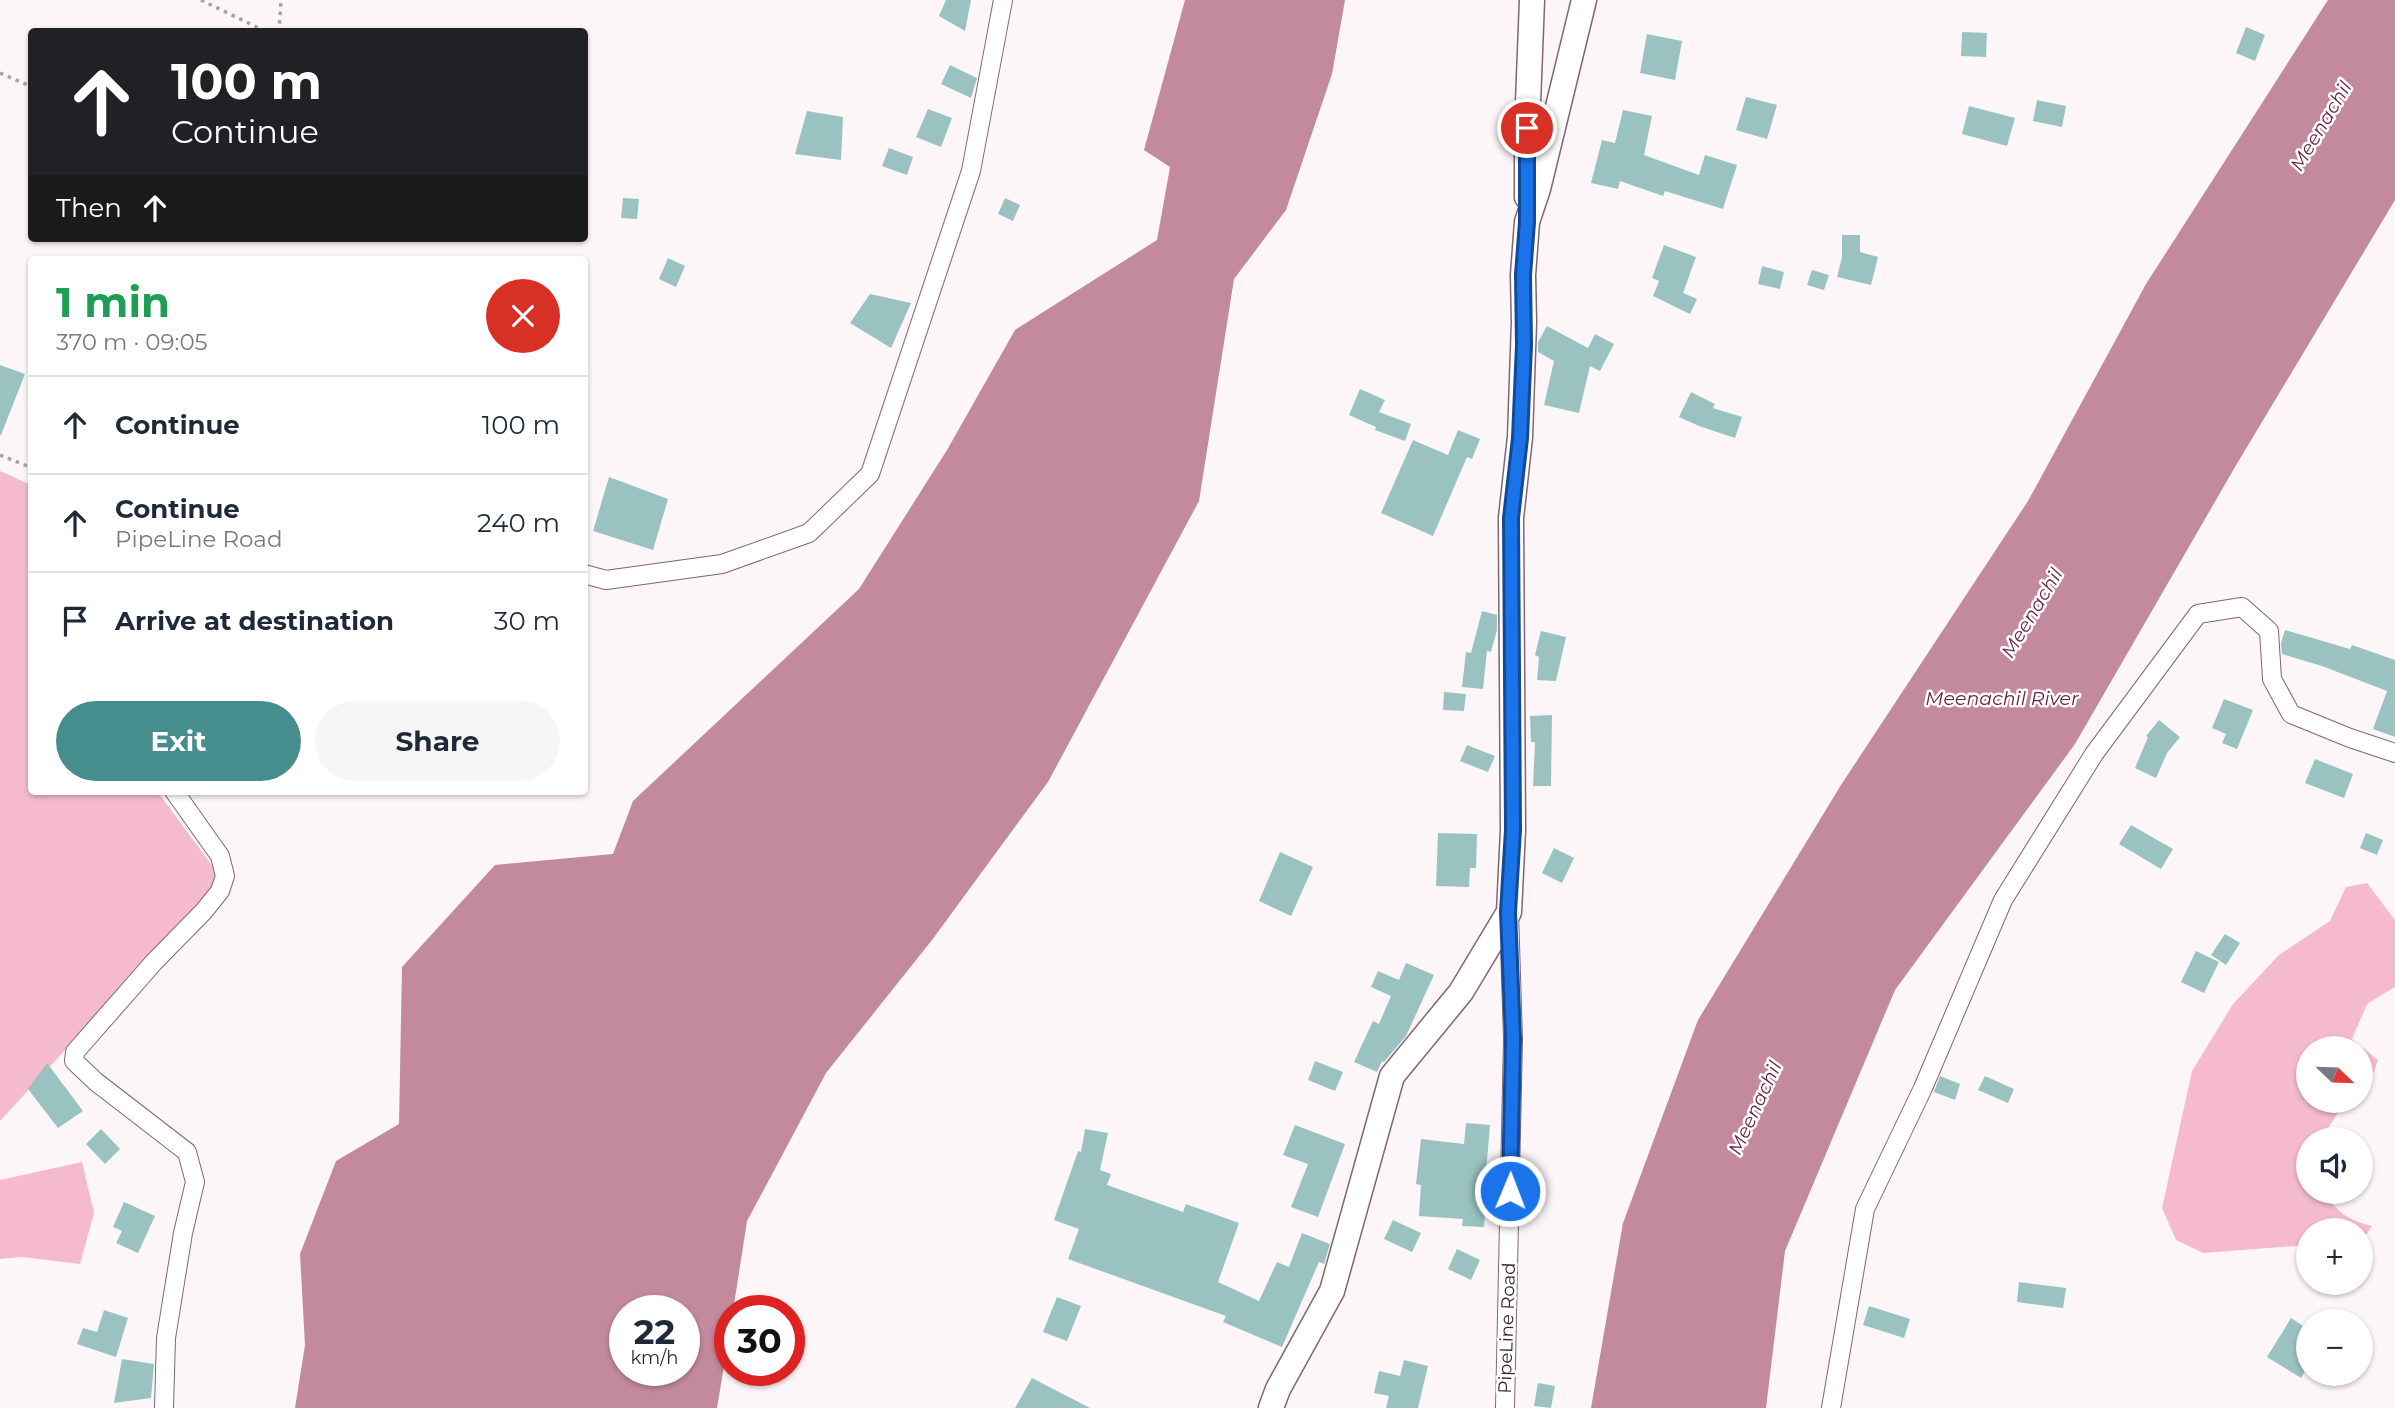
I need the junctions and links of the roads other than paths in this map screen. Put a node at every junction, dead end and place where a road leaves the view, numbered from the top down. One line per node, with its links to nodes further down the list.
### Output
1 (1003, 0): 5 (street)
2 (1532, 0): 4 (main road)
3 (1584, 0): 4 (main road)
4 (1527, 222): 8 (main road)
5 (588, 575)
6 (2395, 753): 12 (street)
7 (177, 795): 9 (street)
8 (1508, 912): 10 (main road); 11 (street, PipeLine Road)
9 (164, 1408)
10 (1271, 1408)
11 (1505, 1408)
12 (1831, 1408)

